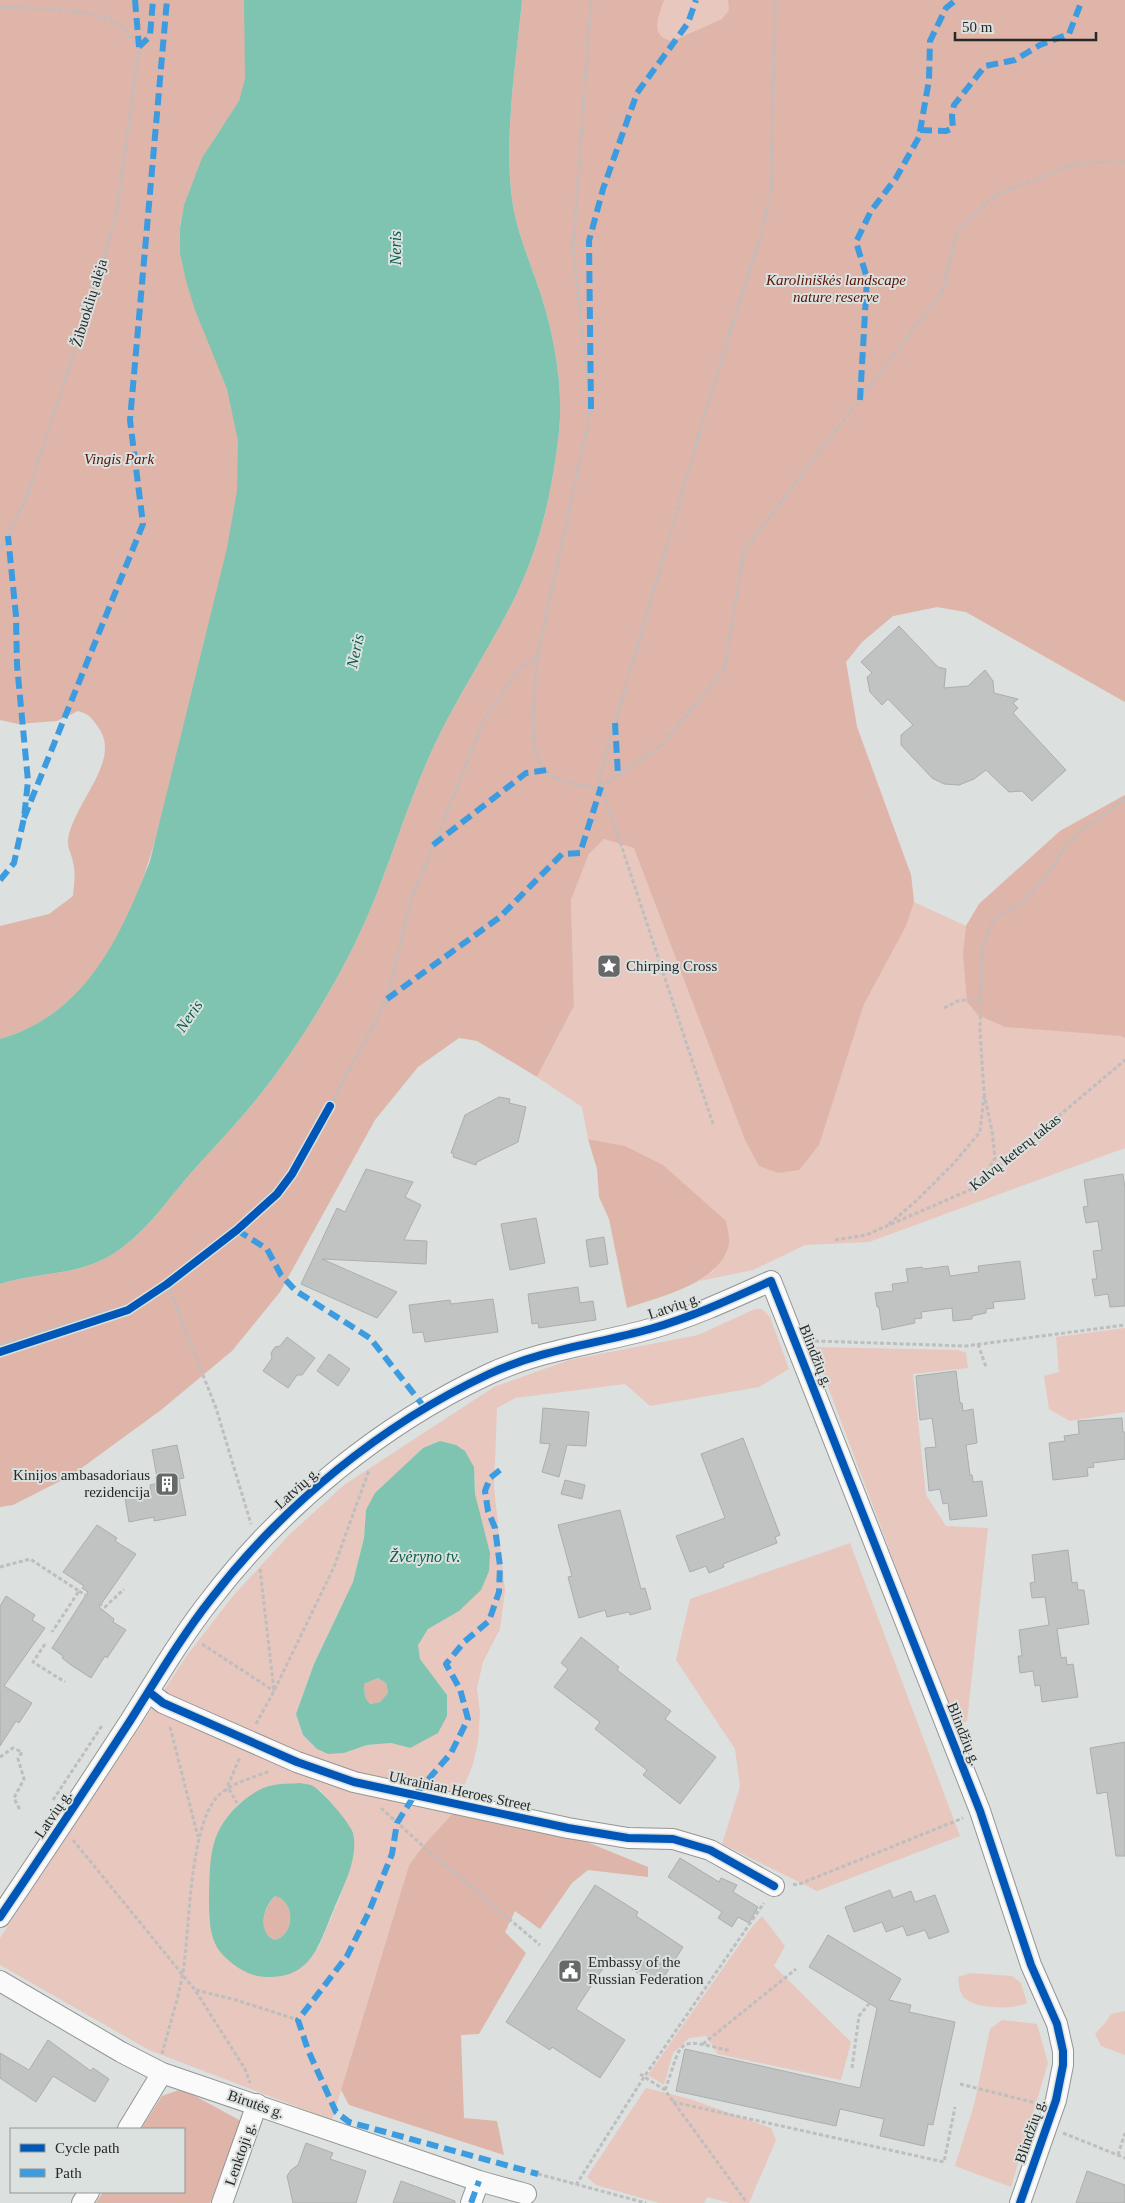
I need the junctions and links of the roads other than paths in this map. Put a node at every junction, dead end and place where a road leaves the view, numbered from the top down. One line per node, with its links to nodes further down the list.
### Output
1 (772, 1282): 2 (street, Latvių g.); 13 (street, Blindžių g.)
2 (156, 1697): 3 (street, Ukrainian Heroes Street); 4 (street, Latvių g.)
3 (774, 1886)
4 (0, 1917)
5 (0, 1981): 6 (street, Birutės g.)
6 (162, 2073): 7 (street, Birutės g.); 8 (street)
7 (257, 2104): 9 (street, Birutės g.); 11 (street, Lenktoji g.)
8 (129, 2128)
9 (479, 2181): 10 (street, Birutės g.); 12 (street)
10 (526, 2194)
11 (222, 2203)
12 (471, 2203)
13 (1020, 2203)

